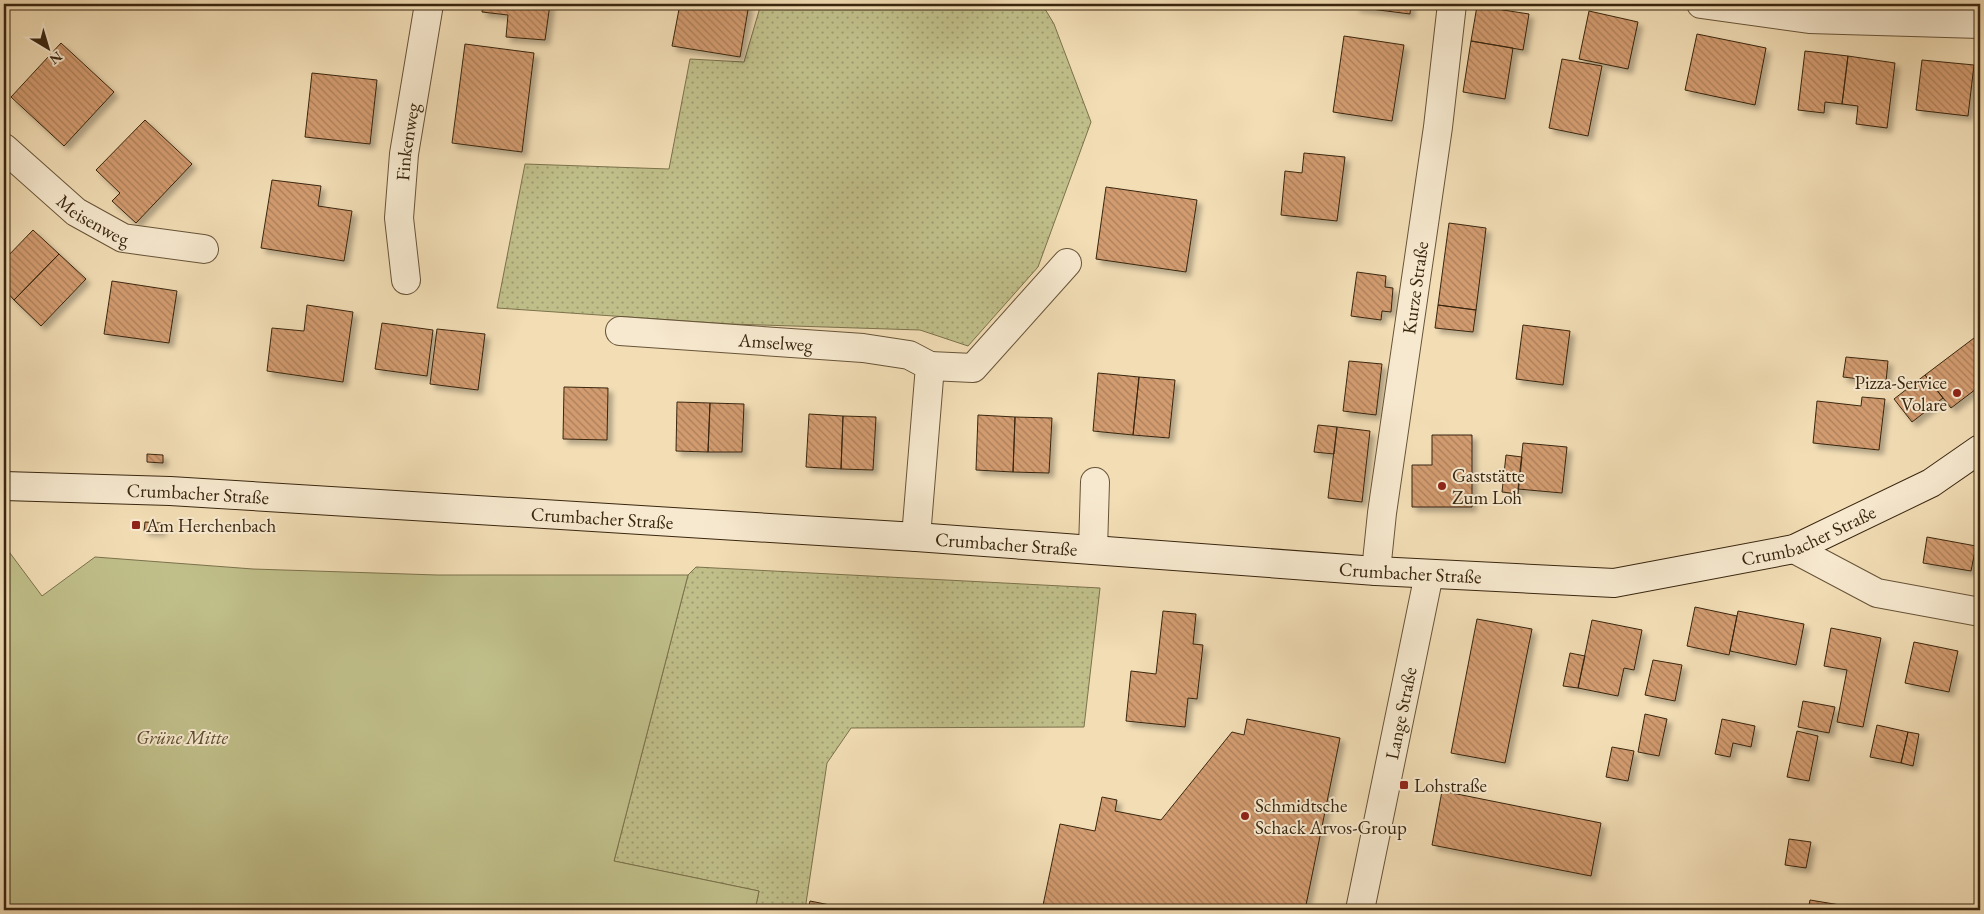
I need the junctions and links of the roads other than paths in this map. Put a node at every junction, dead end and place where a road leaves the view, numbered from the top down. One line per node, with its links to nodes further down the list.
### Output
1 (429, 4): 10 (street, Finkenweg)
2 (1452, 4): 19 (street, Kurze Straße)
3 (1701, 4): 5 (street)
4 (1834, 4): 5 (street)
5 (1809, 20): 6 (street)
6 (1980, 24)
7 (4, 148): 8 (street, Meisenweg)
8 (204, 249)
9 (1067, 263): 12 (street, Amselweg)
10 (406, 280)
11 (620, 331): 12 (street, Amselweg)
12 (930, 366): 16 (street)
13 (1980, 449): 17 (street, Crumbacher Straße)
14 (1095, 482): 18 (street)
15 (4, 486): 16 (street, Crumbacher Straße)
16 (916, 538): 18 (street, Crumbacher Straße)
17 (1794, 549): 20 (street, Crumbacher Straße); 21 (street)
18 (1093, 550): 19 (street, Crumbacher Straße)
19 (1376, 571): 20 (street, Crumbacher Straße)
20 (1429, 574): 22 (street, Lange Straße)
21 (1980, 612)
22 (1360, 910)

